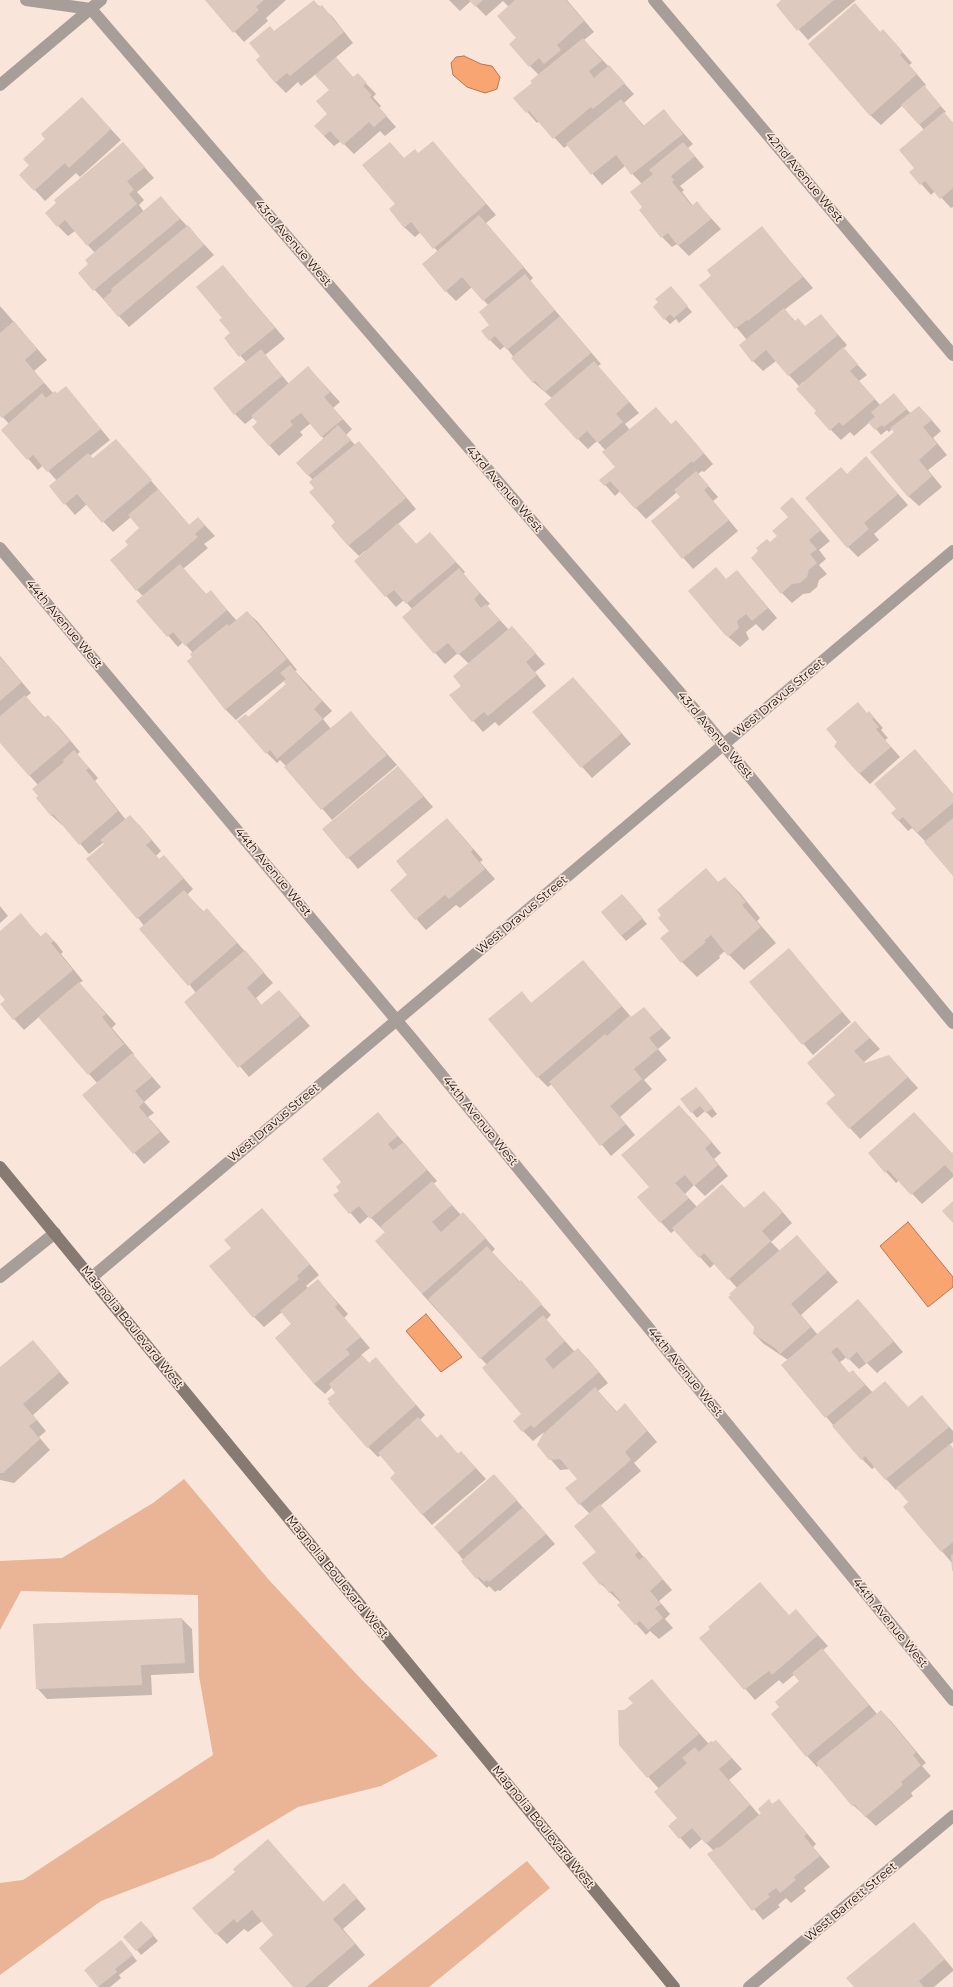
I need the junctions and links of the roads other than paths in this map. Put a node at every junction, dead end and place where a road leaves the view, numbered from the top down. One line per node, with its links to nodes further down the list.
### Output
1 (26, 0): 4 (street)
2 (101, 0): 4 (street)
3 (654, 0): 6 (street, 42nd Avenue West)
4 (92, 4): 5 (street); 9 (street, 43rd Avenue West)
5 (0, 85)
6 (953, 354)
7 (0, 548): 10 (street, 44th Avenue West)
8 (953, 551): 9 (street, West Dravus Street)
9 (724, 745): 10 (street, West Dravus Street); 11 (street, 43rd Avenue West)
10 (397, 1020): 15 (street, West Dravus Street); 16 (street, 44th Avenue West)
11 (953, 1024)
12 (0, 1167): 13 (street, Magnolia Boulevard West)
13 (55, 1233): 14 (street); 15 (street, Magnolia Boulevard West)
14 (0, 1277)
15 (91, 1278): 18 (street, Magnolia Boulevard West)
16 (953, 1700)
17 (953, 1816): 19 (street, West Barrett Street)
18 (674, 1987)
19 (749, 1987)

